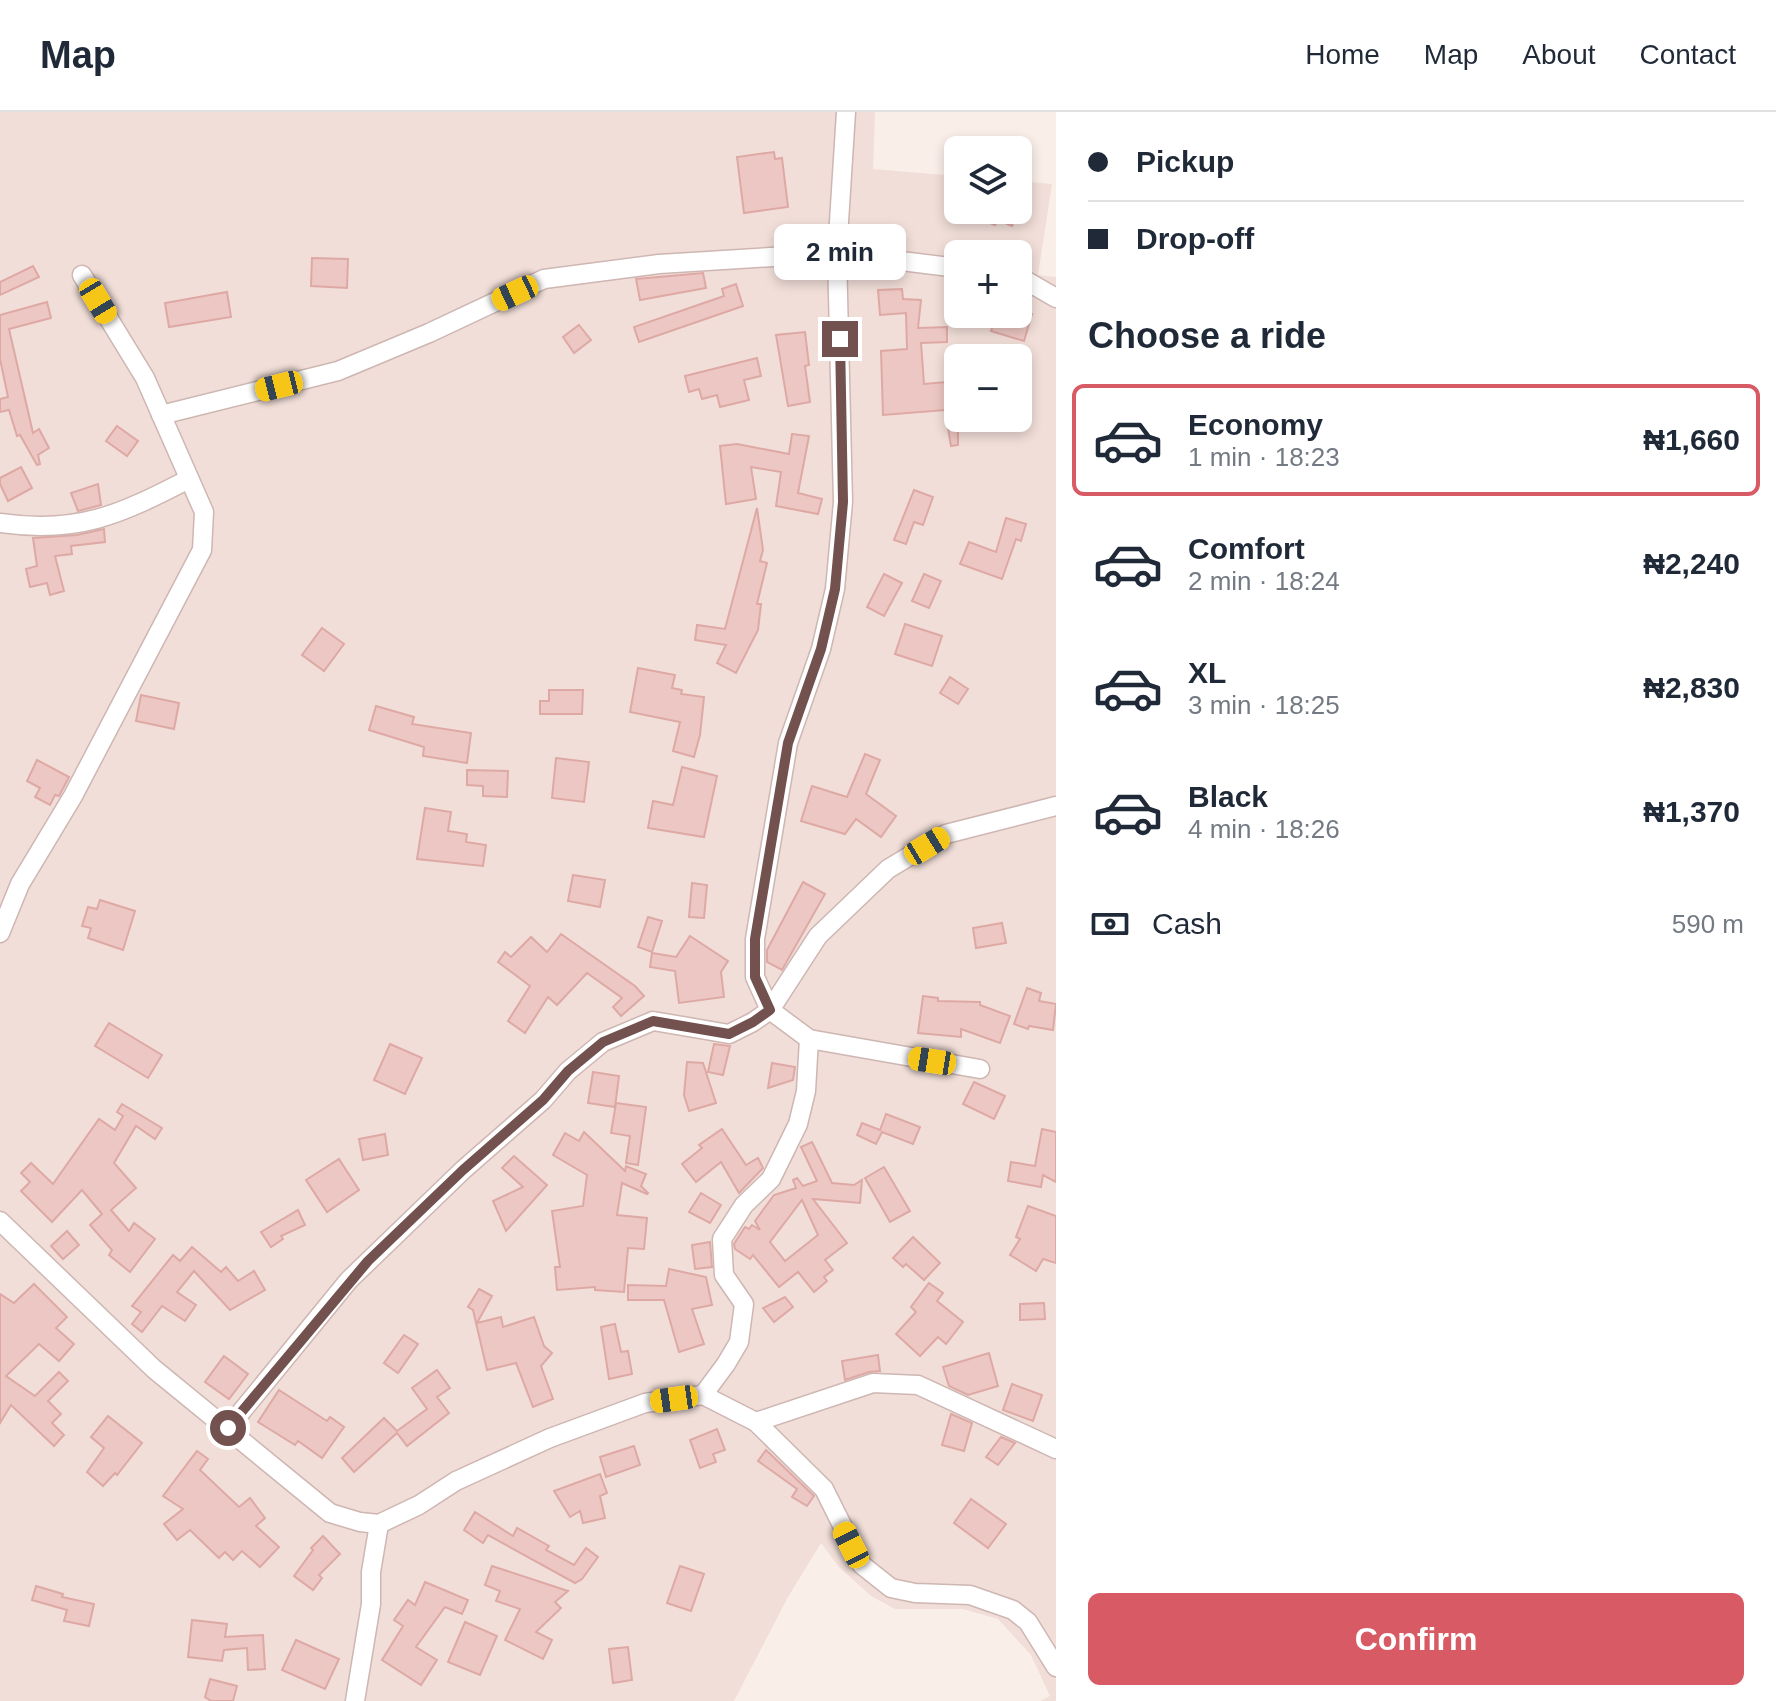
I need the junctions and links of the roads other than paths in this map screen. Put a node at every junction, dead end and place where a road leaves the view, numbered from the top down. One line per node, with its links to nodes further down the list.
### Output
1 (846, 112): 2 (street)
2 (837, 253): 3 (street); 7 (street); 12 (street)
3 (944, 266)
4 (82, 275): 7 (street)
5 (1032, 284): 6 (street)
6 (1056, 298)
7 (161, 415): 8 (street)
8 (187, 480): 9 (street); 11 (street)
9 (0, 523)
10 (1056, 806): 12 (street)
11 (0, 933)
12 (770, 1010): 13 (street); 18 (street)
13 (809, 1039): 14 (street); 16 (street)
14 (980, 1069)
15 (0, 1221): 18 (street)
16 (703, 1395): 17 (street); 20 (street)
17 (756, 1422): 19 (street); 21 (street)
18 (228, 1428): 20 (street)
19 (1056, 1449)
20 (379, 1524): 22 (street)
21 (1056, 1667)
22 (355, 1701)

